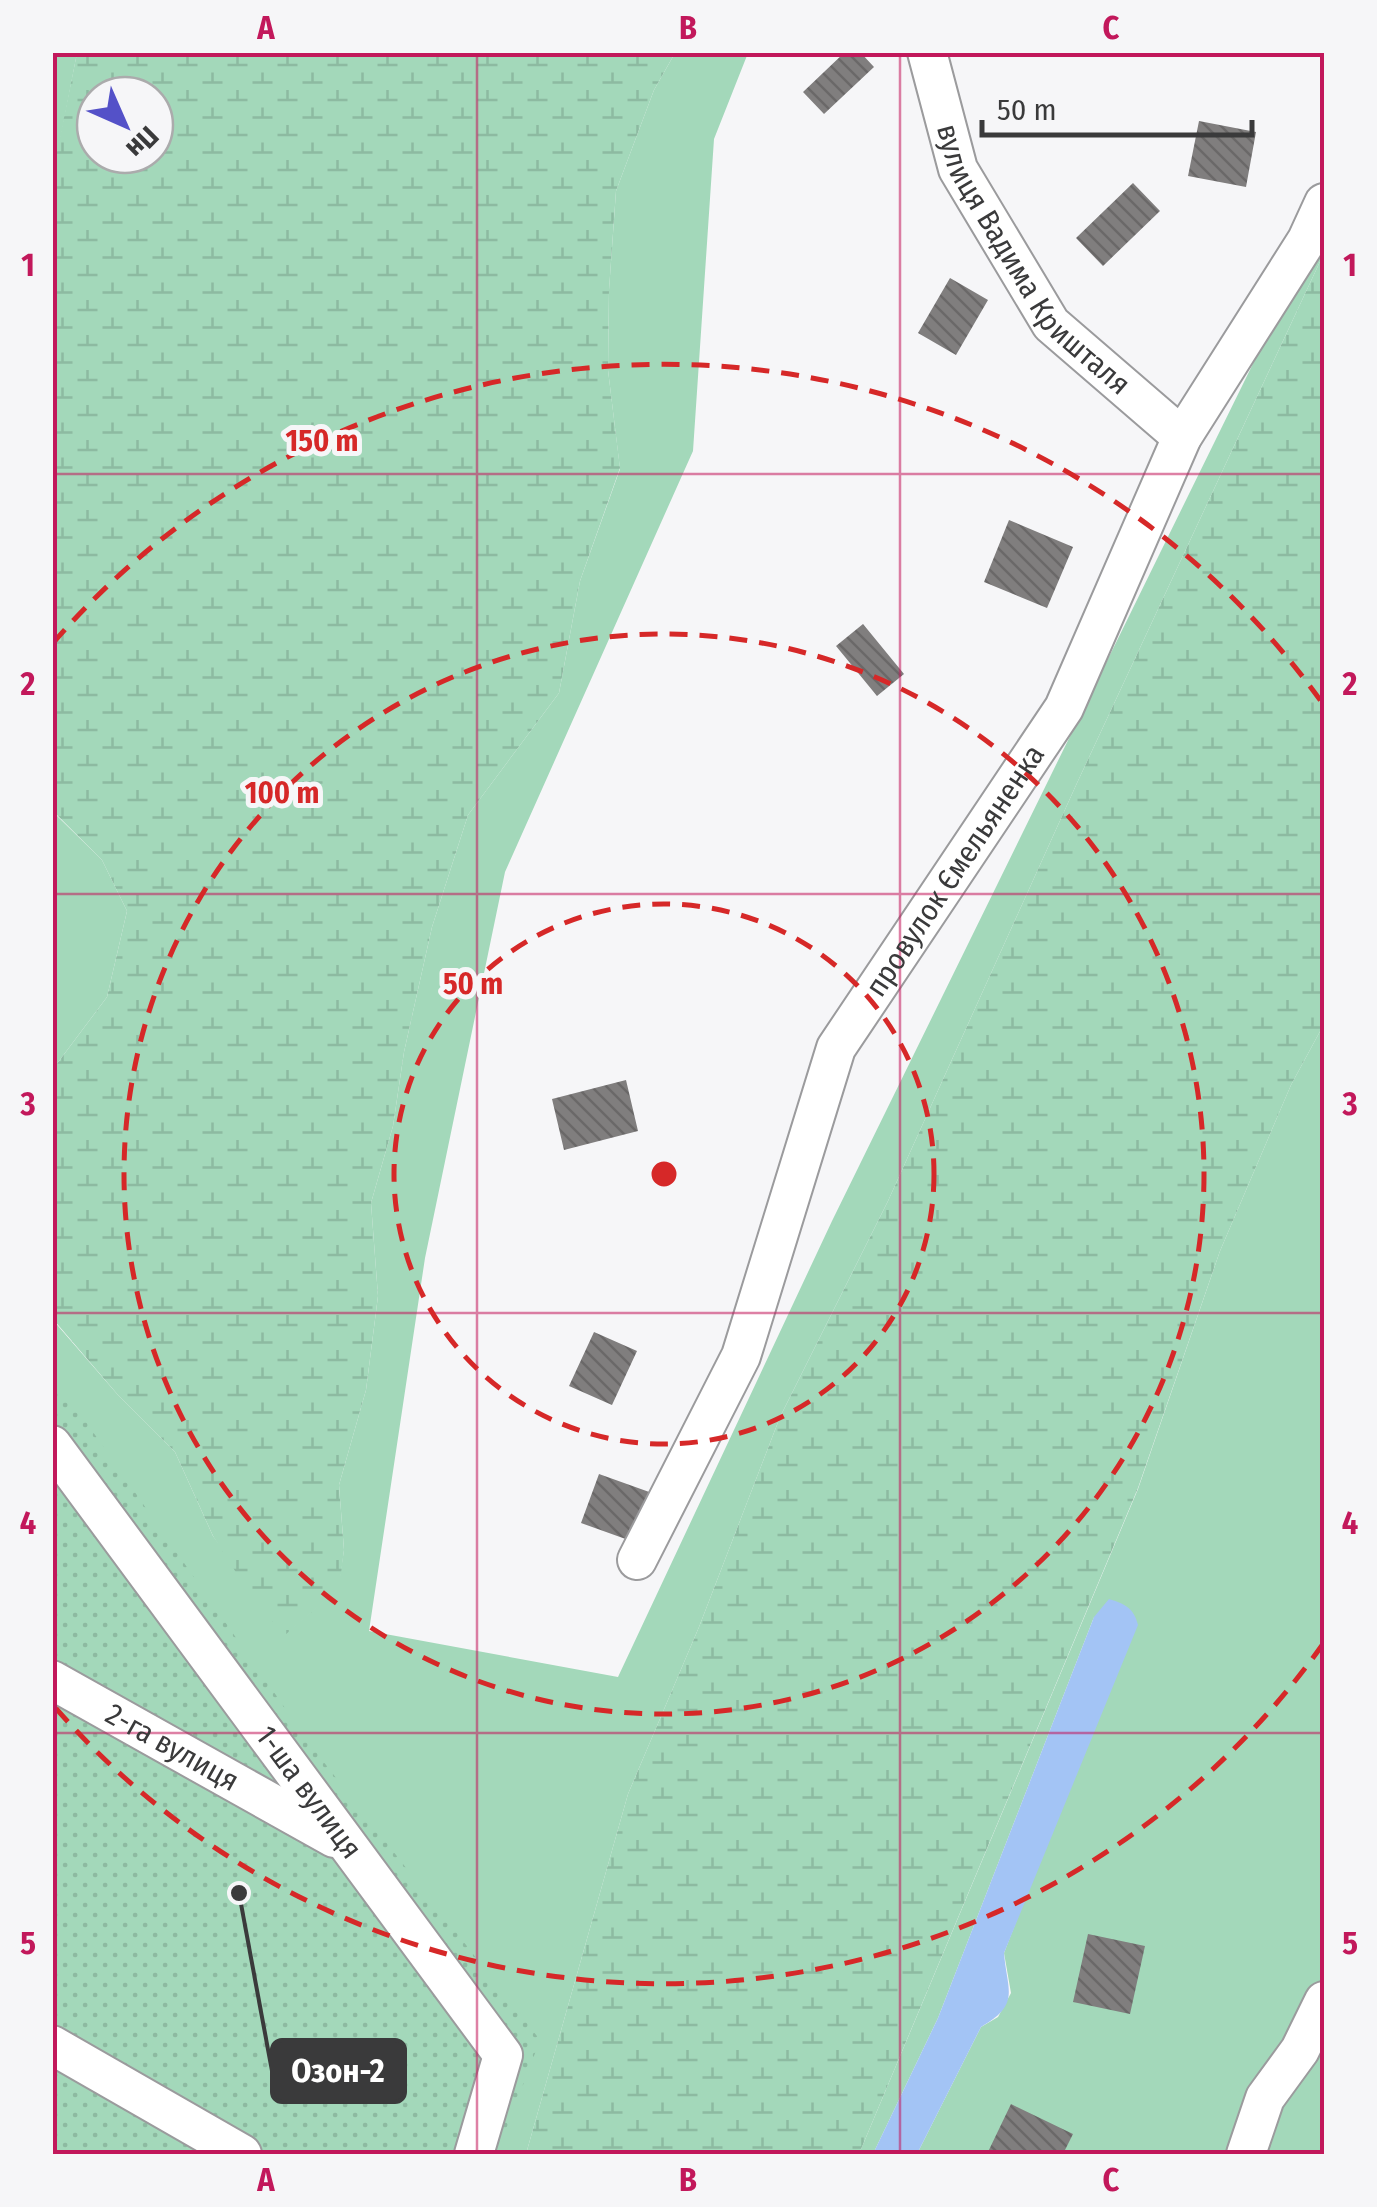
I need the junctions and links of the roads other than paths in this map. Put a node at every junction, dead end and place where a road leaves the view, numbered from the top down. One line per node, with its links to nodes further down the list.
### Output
1 (927, 52): 3 (street, вулиця Вадима Кришталя)
2 (1324, 204): 3 (street, провулок Ємельяненка)
3 (1182, 438): 5 (street, провулок Ємельяненка)
4 (52, 1446): 7 (street, 1-ша вулиця)
5 (637, 1560)
6 (52, 1680): 7 (street, 2-га вулиця)
7 (344, 1844): 11 (street, 1-ша вулиця)
8 (1324, 2001): 12 (street)
9 (52, 2045): 10 (street)
10 (242, 2154)
11 (474, 2154)
12 (1246, 2154)

